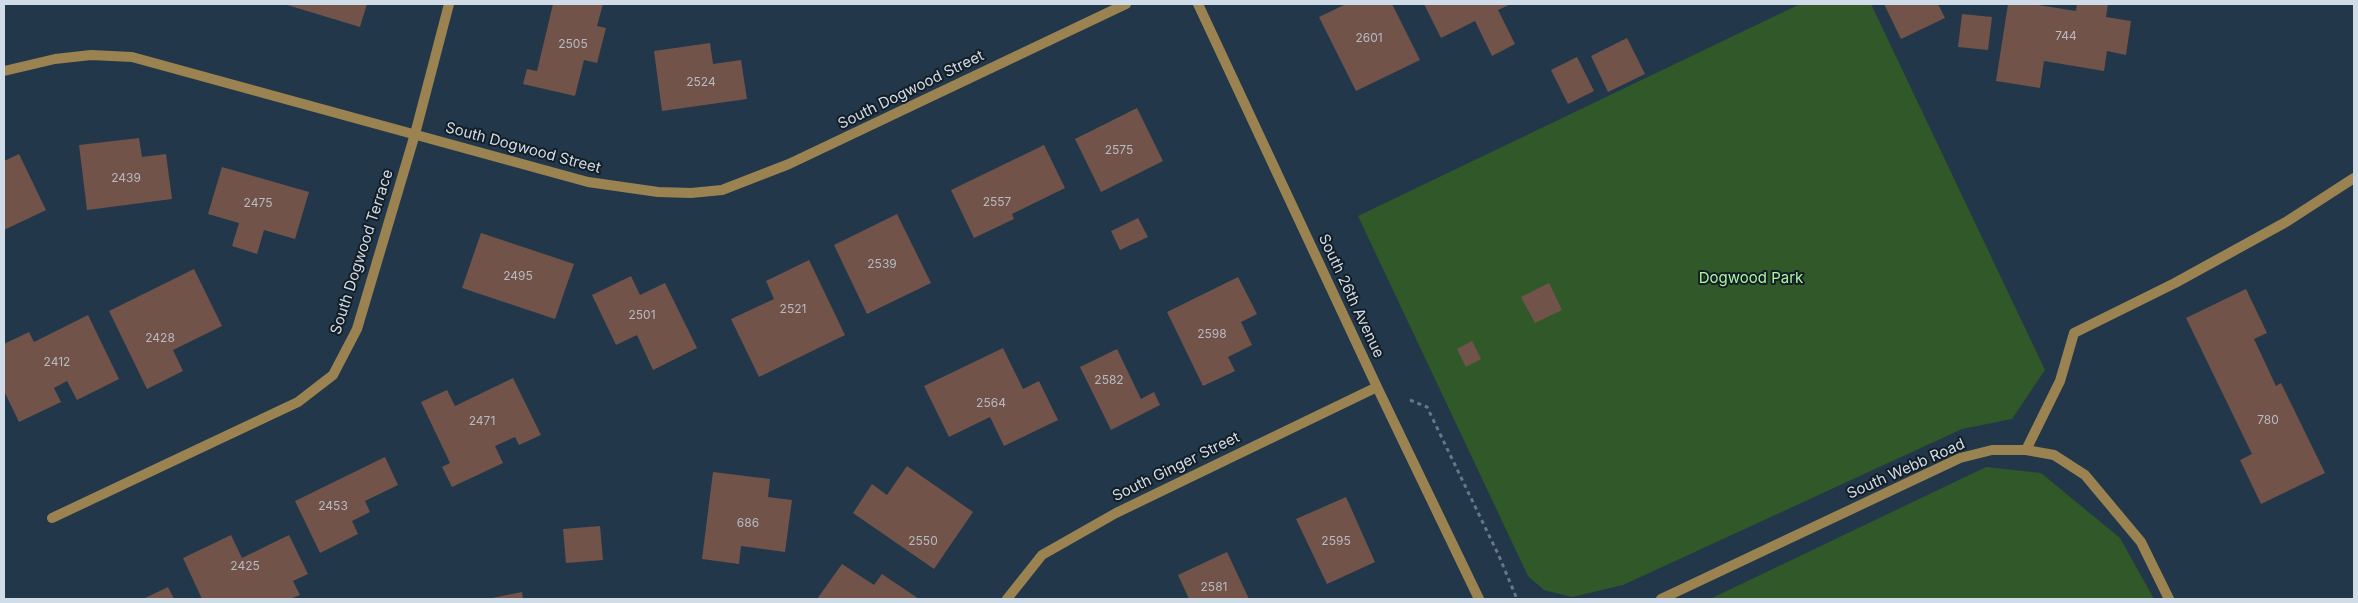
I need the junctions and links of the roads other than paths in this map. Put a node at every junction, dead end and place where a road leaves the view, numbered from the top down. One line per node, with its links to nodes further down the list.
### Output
1 (449, 4): 5 (street, South Dogwood Terrace)
2 (1126, 4): 5 (street, South Dogwood Street)
3 (1198, 4): 7 (street, South 26th Avenue)
4 (4, 71): 5 (street, South Dogwood Street)
5 (415, 134): 9 (street, South Dogwood Terrace)
6 (2354, 178): 8 (street)
7 (1377, 387): 10 (street, South Ginger Street); 11 (street, South 26th Avenue)
8 (2026, 450): 12 (street, South Webb Road); 13 (street, South Webb Road)
9 (52, 518)
10 (1007, 599)
11 (1479, 599)
12 (1661, 599)
13 (2169, 599)

